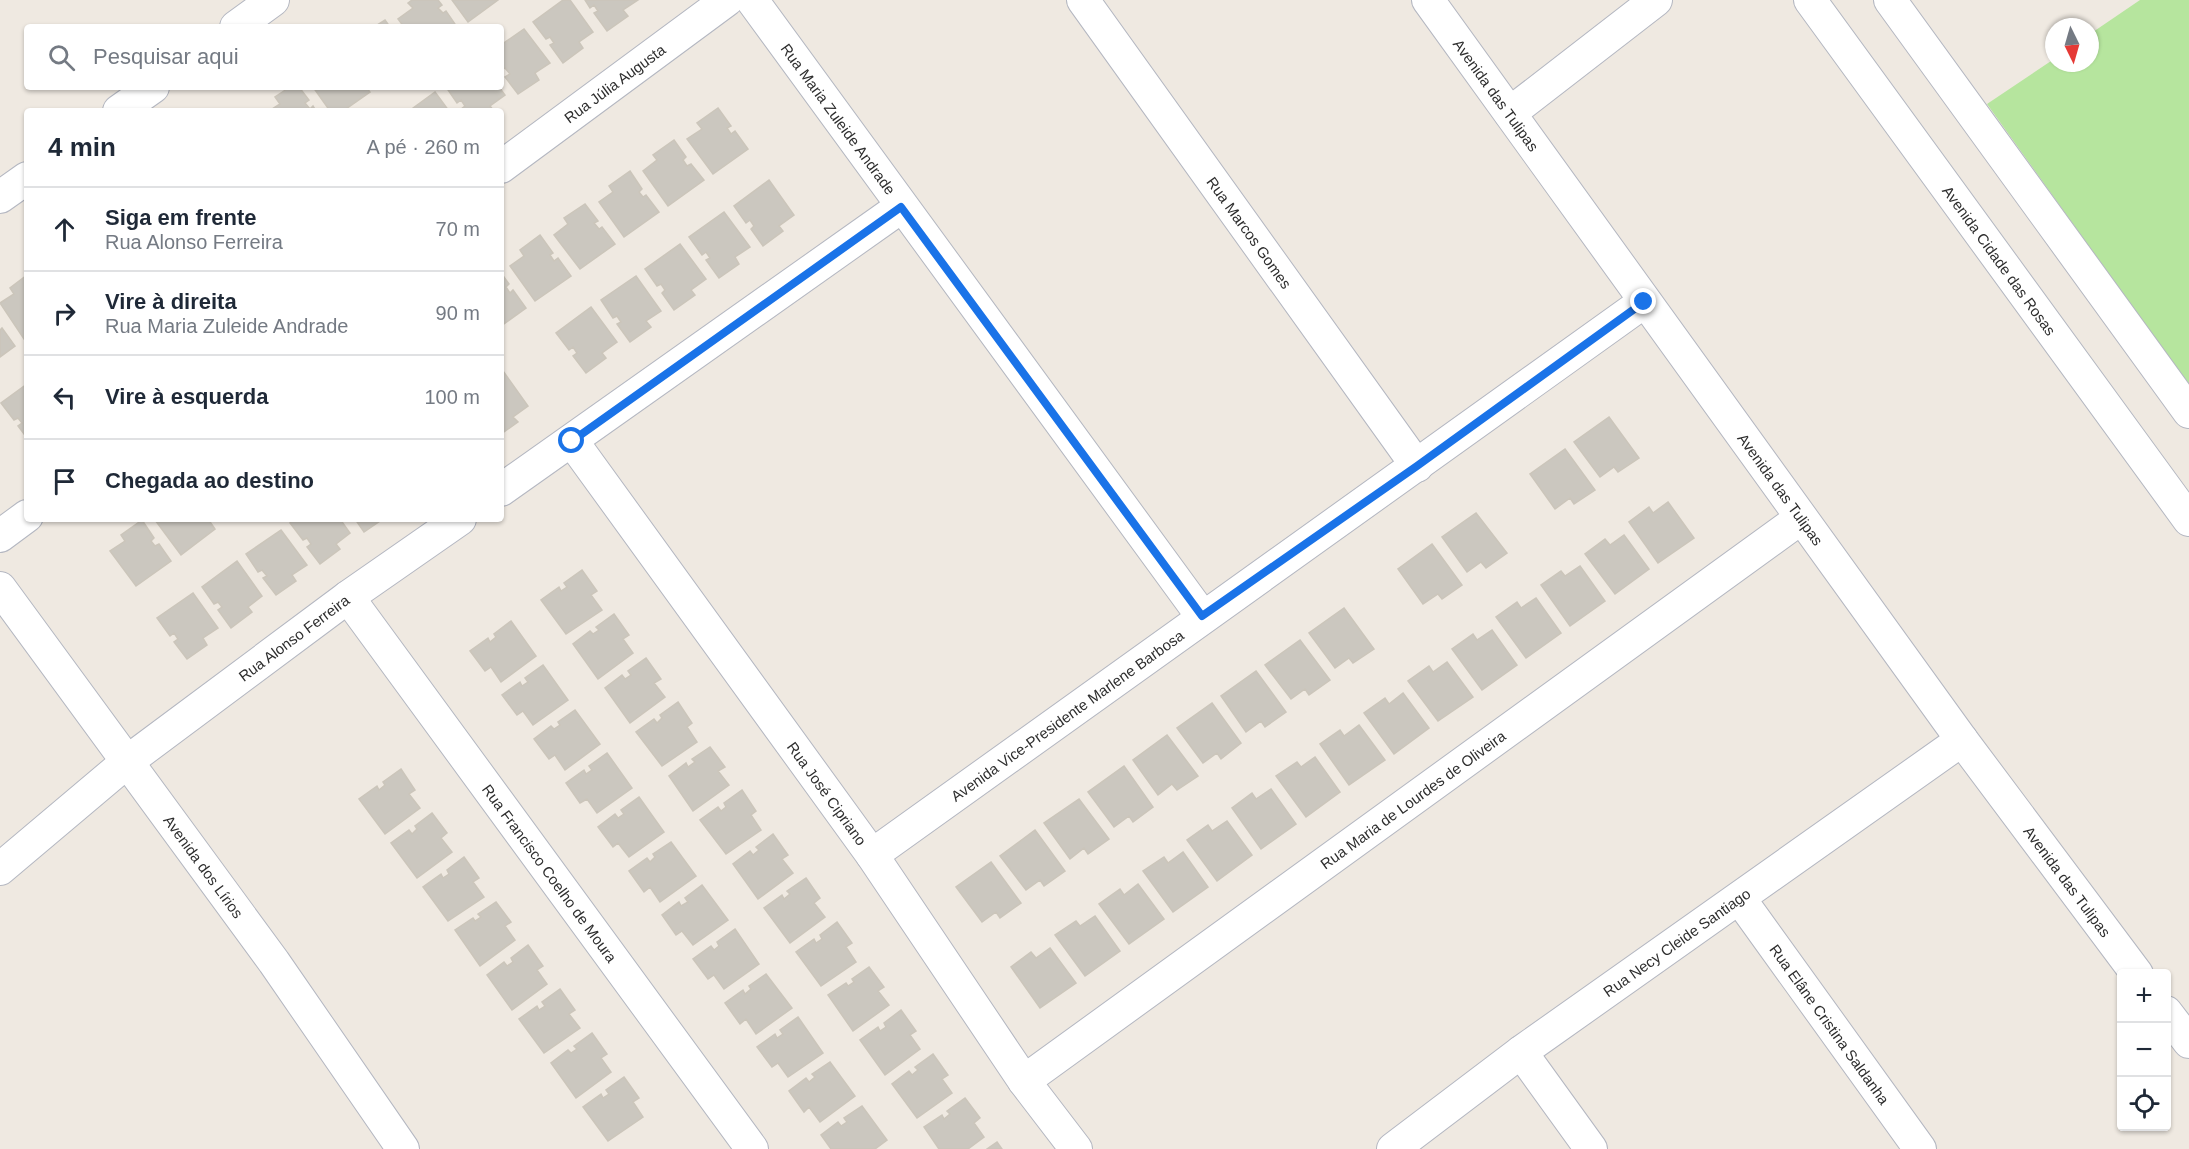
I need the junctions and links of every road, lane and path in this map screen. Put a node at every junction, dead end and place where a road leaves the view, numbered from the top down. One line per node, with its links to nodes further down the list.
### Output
1 (273, 0): 9 (street)
2 (727, 0): 13 (street, Rua Júlia Augusta)
3 (752, 0): 16 (street, Rua Maria Zuleide Andrade)
4 (1083, 0): 20 (street, Rua Marcos Gomes)
5 (1428, 0): 12 (street, Avenida das Tulipas)
6 (1656, 0): 12 (street)
7 (1810, 0): 24 (street, Avenida Cidade das Rosas)
8 (1890, 0): 18 (street)
9 (240, 24)
10 (149, 90): 11 (street)
11 (123, 108)
12 (1510, 113): 17 (street, Avenida das Tulipas)
13 (504, 164)
14 (24, 180): 15 (street)
15 (0, 197)
16 (901, 207): 19 (street); 29 (street, Rua Maria Zuleide Andrade)
17 (1644, 302): 20 (street, Avenida Vice-Presidente Marlene Barbosa); 23 (street, Avenida das Tulipas)
18 (2189, 412)
19 (572, 441): 21 (street); 32 (street, Rua José Cipriano)
20 (1417, 466): 29 (street, Avenida Vice-Presidente Marlene Barbosa)
21 (504, 488)
22 (24, 518): 26 (street)
23 (1801, 518): 30 (street, Avenida das Tulipas); 39 (street, Rua Maria de Lourdes de Oliveira)
24 (2189, 520)
25 (456, 522): 28 (street, Rua Alonso Ferreira)
26 (0, 536)
27 (0, 588): 31 (street, Avenida dos Lírios)
28 (348, 597): 31 (street, Rua Alonso Ferreira); 41 (street, Rua Francisco Coelho de Moura)
29 (1202, 616): 32 (street, Avenida Vice-Presidente Marlene Barbosa)
30 (1962, 740): 34 (street, Rua Necy Cleide Santiago); 35 (street, Avenida das Tulipas)
31 (128, 761): 33 (street, Rua Alonso Ferreira); 40 (street, Avenida dos Lírios)
32 (872, 855): 39 (street, Rua José Cipriano)
33 (0, 869)
34 (1740, 899): 38 (street, Rua Necy Cleide Santiago); 45 (street, Rua Elâne Cristina Saldanha)
35 (2133, 969)
36 (2171, 1019): 37 (street)
37 (2189, 1042)
38 (1521, 1052): 43 (street, Rua Necy Cleide Santiago); 44 (street)
39 (1024, 1081): 42 (street, Rua José Cipriano)
40 (403, 1149)
41 (752, 1149)
42 (1076, 1149)
43 (1393, 1149)
44 (1591, 1149)
45 (1920, 1149)

